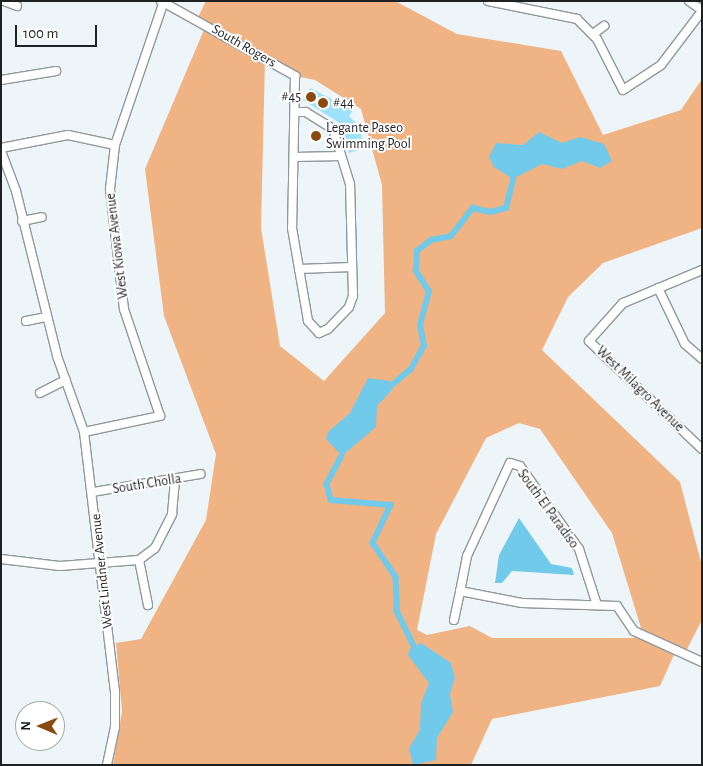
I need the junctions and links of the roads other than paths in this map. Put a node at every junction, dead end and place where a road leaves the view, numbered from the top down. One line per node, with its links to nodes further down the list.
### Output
1 (4, 1): 6 (street)
2 (488, 1): 5 (street)
3 (689, 1): 7 (street)
4 (163, 2): 12 (street, South Rogers); 13 (street, West Kiowa Avenue)
5 (508, 3): 9 (street)
6 (17, 6)
7 (702, 11): 9 (street)
8 (604, 26): 9 (street)
9 (593, 34)
10 (56, 71): 11 (street)
11 (1, 80)
12 (296, 112): 15 (street, South Rogers); 16 (street, South Rogers)
13 (115, 145): 14 (street); 28 (street, West Kiowa Avenue)
14 (1, 149): 18 (street, West Lindner Avenue)
15 (341, 156): 16 (street); 19 (street, South Rogers)
16 (294, 157): 20 (street, South Rogers)
17 (42, 217): 18 (street)
18 (22, 221): 23 (street, West Lindner Avenue)
19 (352, 267): 20 (street); 20 (street, South Rogers)
20 (299, 269)
21 (702, 270): 22 (street, West Milagro Avenue)
22 (658, 288): 25 (street); 29 (street, West Milagro Avenue)
23 (46, 316): 24 (street); 26 (street, West Lindner Avenue)
24 (26, 321)
25 (702, 359)
26 (66, 380): 27 (street); 28 (street, West Lindner Avenue)
27 (40, 393)
28 (84, 432): 32 (street, West Lindner Avenue)
29 (701, 446)
30 (201, 474): 31 (street, South Cholla)
31 (174, 480): 32 (street, South Cholla); 34 (street)
32 (93, 492): 35 (street, West Lindner Avenue)
33 (1, 559): 35 (street)
34 (139, 560): 35 (street); 37 (street)
35 (102, 563): 41 (street, West Lindner Avenue)
36 (460, 591): 38 (street); 38 (street, South El Paradiso); 39 (street, South El Paradiso)
37 (148, 605)
38 (597, 605): 40 (street)
39 (454, 620)
40 (702, 662)
41 (107, 765)

